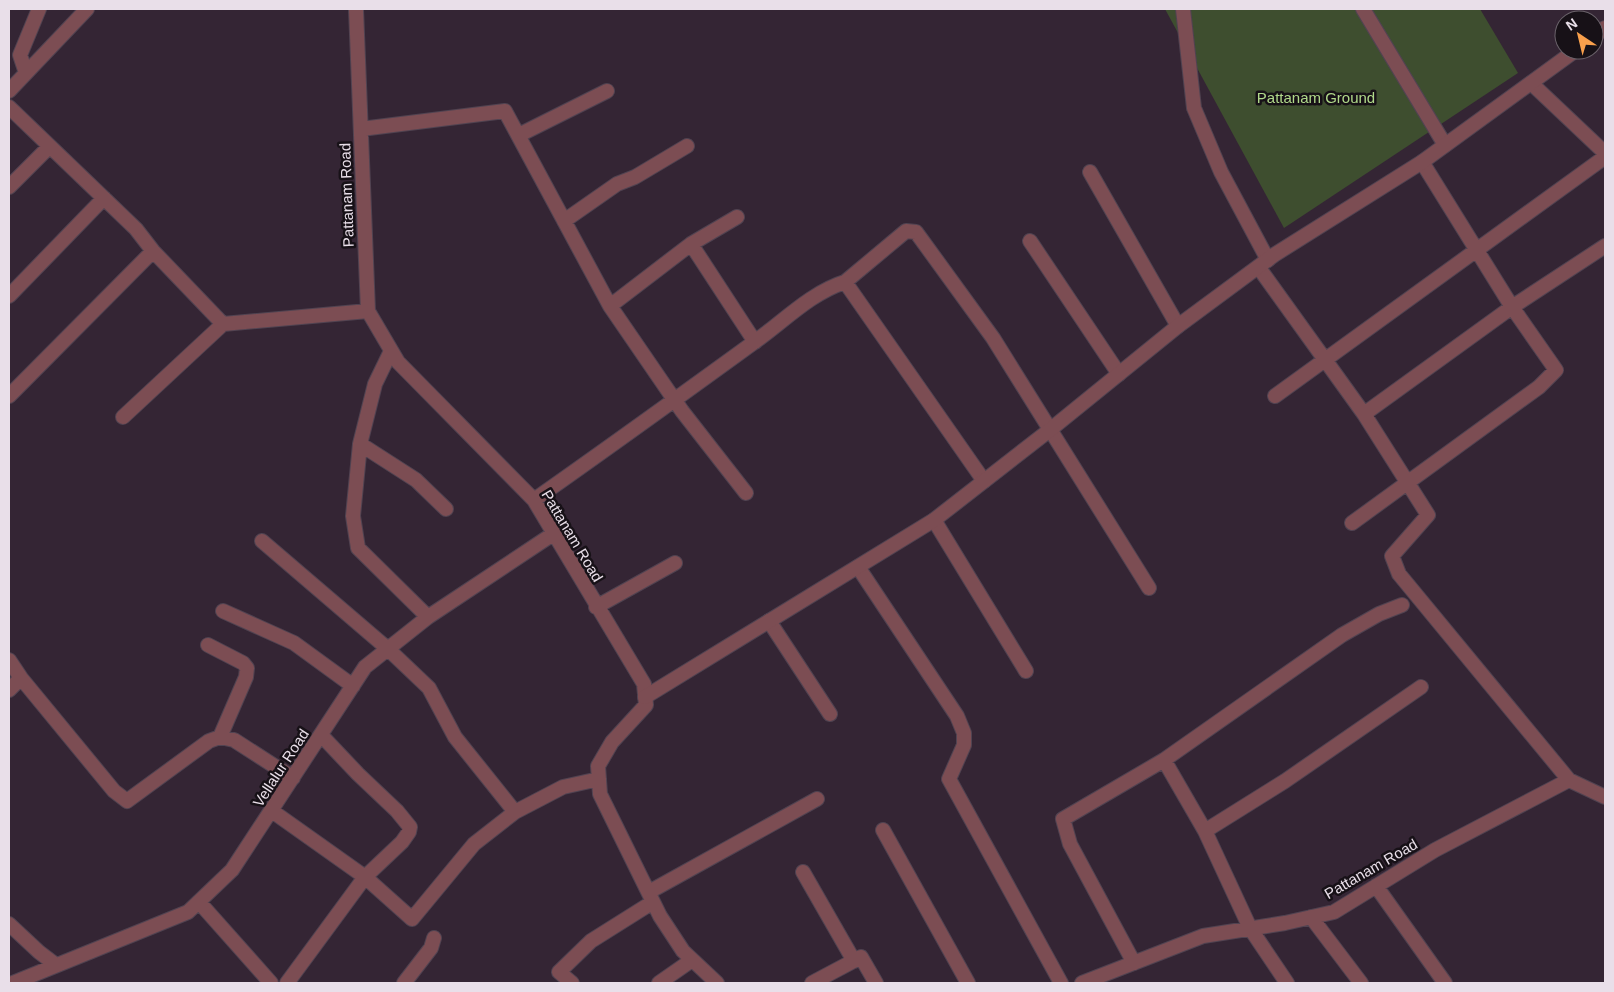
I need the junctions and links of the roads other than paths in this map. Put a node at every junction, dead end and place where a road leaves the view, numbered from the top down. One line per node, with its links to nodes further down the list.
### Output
1 (39, 9): 7 (street)
2 (87, 9): 7 (street)
3 (356, 9): 12 (street, Pattanam Road)
4 (1183, 9): 29 (street)
5 (1362, 9): 14 (street)
6 (1562, 60): 8 (street)
7 (26, 73): 9 (street)
8 (1531, 83): 14 (street); 17 (street)
9 (9, 91)
10 (607, 91): 13 (street)
11 (9, 106): 16 (street)
12 (361, 128): 13 (street); 34 (street, Pattanam Road)
13 (519, 135): 23 (street)
14 (1446, 145): 18 (street)
15 (688, 146): 23 (street)
16 (49, 147): 20 (street); 21 (street)
17 (1605, 155): 27 (street)
18 (1422, 162): 27 (street); 29 (street)
19 (1090, 172): 36 (street)
20 (9, 187)
21 (104, 198): 28 (street); 31 (street)
22 (737, 217): 25 (street)
23 (564, 221): 32 (street)
24 (1030, 241): 40 (street)
25 (691, 244): 32 (street); 37 (street)
26 (1605, 246): 33 (street)
27 (1476, 250): 33 (street); 39 (street)
28 (153, 251): 35 (street); 41 (street)
29 (1264, 264): 36 (street); 39 (street)
30 (845, 282): 37 (street); 46 (street); 48 (street)
31 (9, 296)
32 (610, 306): 43 (street)
33 (1512, 307): 44 (street); 49 (street)
34 (368, 311): 35 (street); 38 (street, Pattanam Road)
35 (223, 324): 45 (street)
36 (1178, 326): 40 (street)
37 (755, 342): 43 (street)
38 (391, 351): 47 (street); 51 (street, Pattanam Road)
39 (1325, 360): 42 (street); 44 (street)
40 (1119, 374): 46 (street)
41 (9, 396)
42 (1275, 396)
43 (674, 399): 50 (street); 51 (street)
44 (1364, 414): 49 (street)
45 (123, 417)
46 (1051, 429): 48 (street); 59 (street)
47 (360, 444): 52 (street); 63 (street)
48 (984, 481): 53 (street)
49 (1408, 482): 54 (street); 80 (street)
50 (746, 492)
51 (534, 500): 55 (street, Pattanam Road)
52 (446, 509)
53 (934, 520): 58 (street); 68 (street)
54 (1352, 522)
55 (553, 534): 61 (street, Pattanam Road); 63 (street, Vellalur Road)
56 (262, 541): 66 (street)
57 (675, 562): 61 (street)
58 (858, 566): 64 (street); 110 (street)
59 (1149, 588)
60 (1402, 605): 77 (street)
61 (596, 607): 73 (street, Pattanam Road)
62 (223, 611): 70 (street)
63 (428, 616): 66 (street, Vellalur Road)
64 (769, 621): 73 (street); 74 (street)
65 (208, 645): 76 (street)
66 (388, 649): 70 (street, Vellalur Road); 84 (street)
67 (9, 660): 69 (street)
68 (1026, 671)
69 (20, 678): 72 (street); 76 (street)
70 (353, 686): 75 (street, Vellalur Road)
71 (1421, 687): 86 (street)
72 (9, 690)
73 (645, 697): 79 (street)
74 (830, 714)
75 (322, 736): 78 (street, Vellalur Road); 88 (street)
76 (220, 737): 78 (street)
77 (1164, 760): 86 (street); 98 (street)
78 (294, 778): 83 (street, Vellalur Road)
79 (598, 779): 84 (street); 90 (street)
80 (1569, 780): 81 (street); 89 (street, Pattanam Road)
81 (1605, 797)
82 (817, 799): 90 (street)
83 (272, 811): 88 (street); 91 (street, Vellalur Road)
84 (514, 812): 88 (street)
85 (883, 830): 109 (street)
86 (1205, 831): 94 (street)
87 (803, 872): 97 (street)
88 (365, 877): 103 (street)
89 (1376, 886): 92 (street, Pattanam Road); 114 (street)
90 (651, 897): 96 (street); 104 (street)
91 (198, 902): 99 (street, Vellalur Road); 102 (street)
92 (1311, 917): 94 (street, Pattanam Road); 113 (street)
93 (9, 924): 99 (street)
94 (1250, 928): 98 (street, Pattanam Road); 112 (street)
95 (434, 938): 100 (street)
96 (692, 960): 105 (street); 106 (street)
97 (854, 961): 107 (street); 108 (street)
98 (1134, 963): 111 (street, Pattanam Road)
99 (56, 965): 101 (street, Vellalur Road)
100 (408, 982)
101 (13, 983)
102 (270, 983)
103 (287, 983)
104 (572, 983)
105 (659, 983)
106 (717, 983)
107 (812, 983)
108 (876, 983)
109 (968, 983)
110 (1061, 983)
111 (1082, 983)
112 (1287, 983)
113 (1361, 983)
114 (1445, 983)

